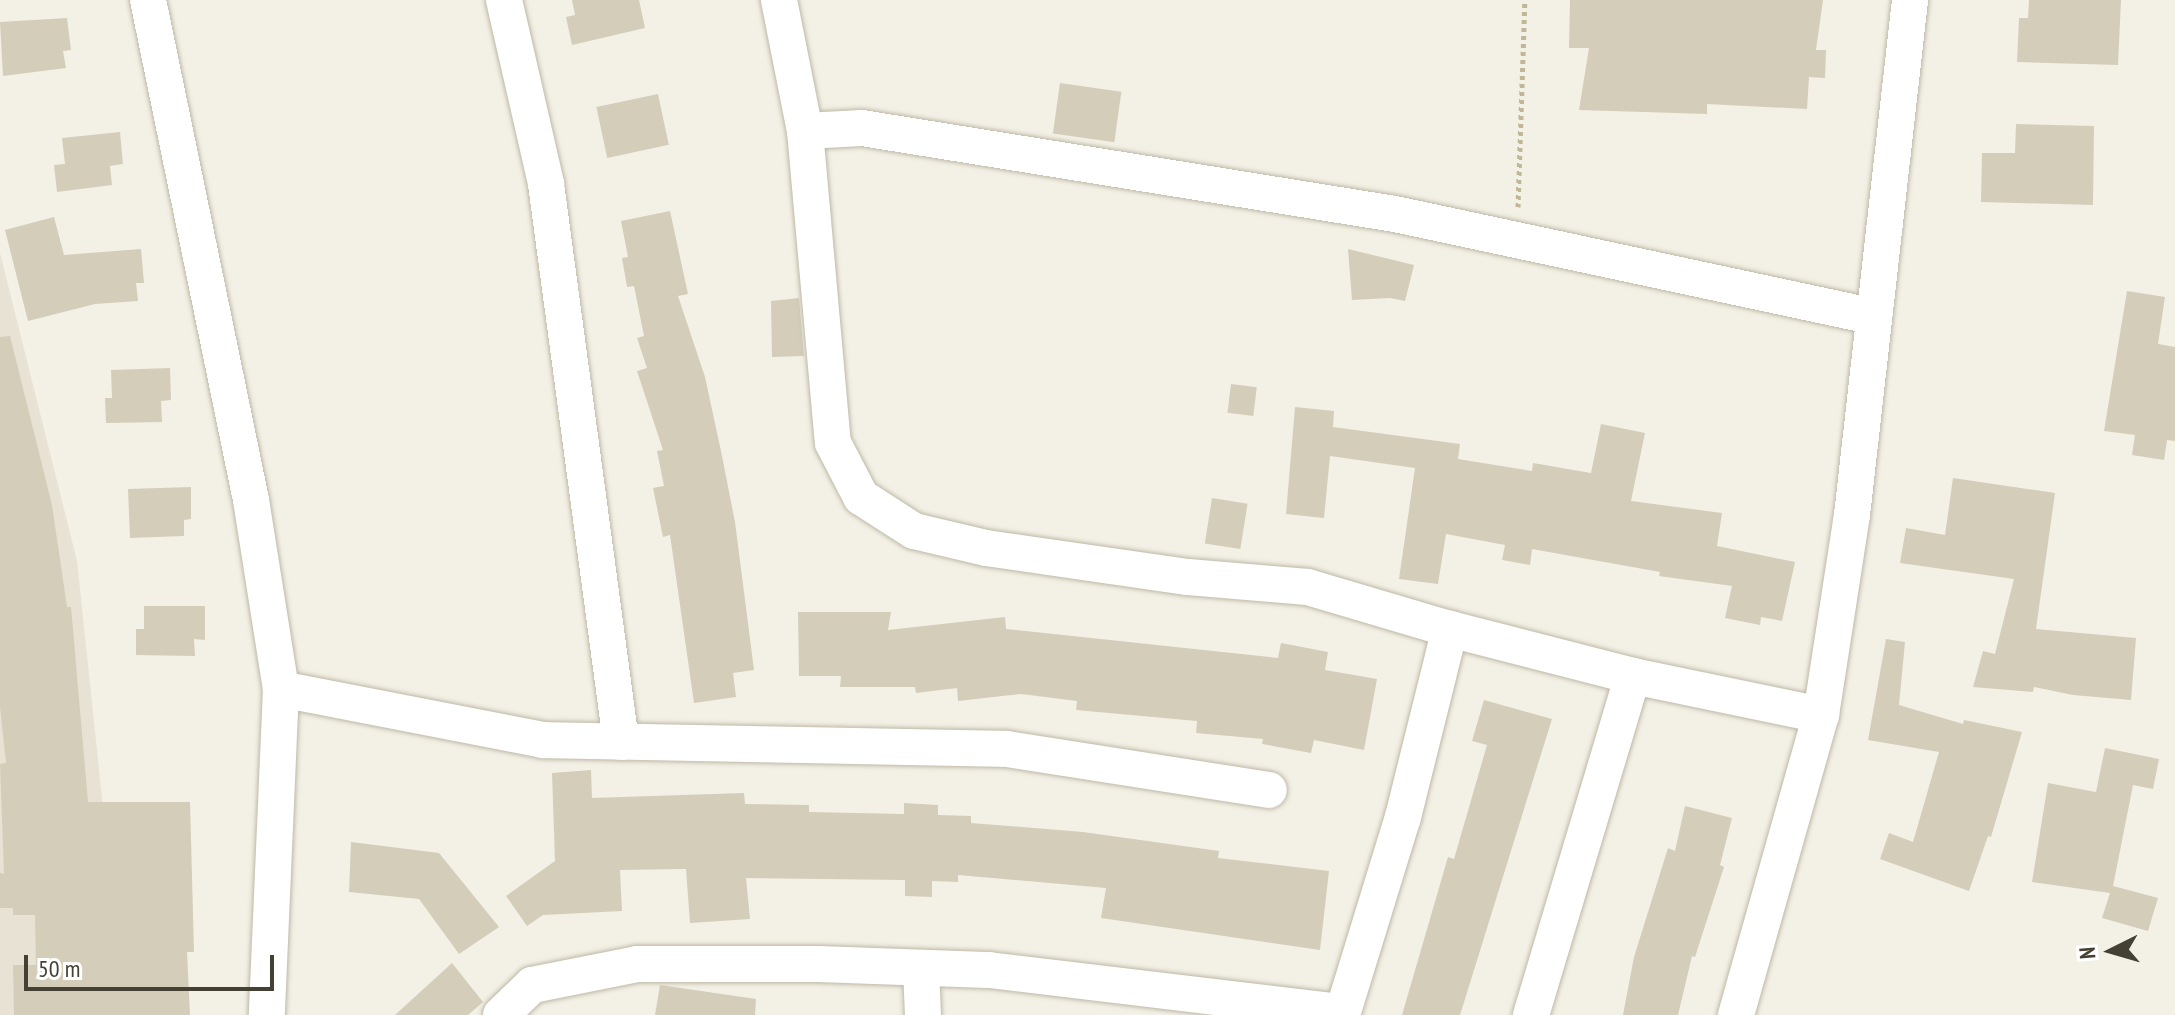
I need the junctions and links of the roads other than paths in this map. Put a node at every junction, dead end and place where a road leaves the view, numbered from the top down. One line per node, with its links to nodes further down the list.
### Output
1 (148, 0): 9 (street)
2 (504, 0): 11 (street)
3 (779, 0): 5 (street)
4 (1910, 0): 6 (street)
5 (805, 131): 6 (street); 7 (street)
6 (1874, 317): 10 (street)
7 (1450, 629): 8 (street); 14 (street)
8 (1633, 676): 10 (street); 18 (street)
9 (281, 689): 11 (street); 15 (street)
10 (1821, 715): 19 (street)
11 (621, 742): 12 (street)
12 (1269, 790)
13 (921, 968): 14 (street); 16 (street); 17 (street)
14 (1342, 1014)
15 (267, 1015)
16 (501, 1015)
17 (923, 1015)
18 (1531, 1015)
19 (1736, 1015)

